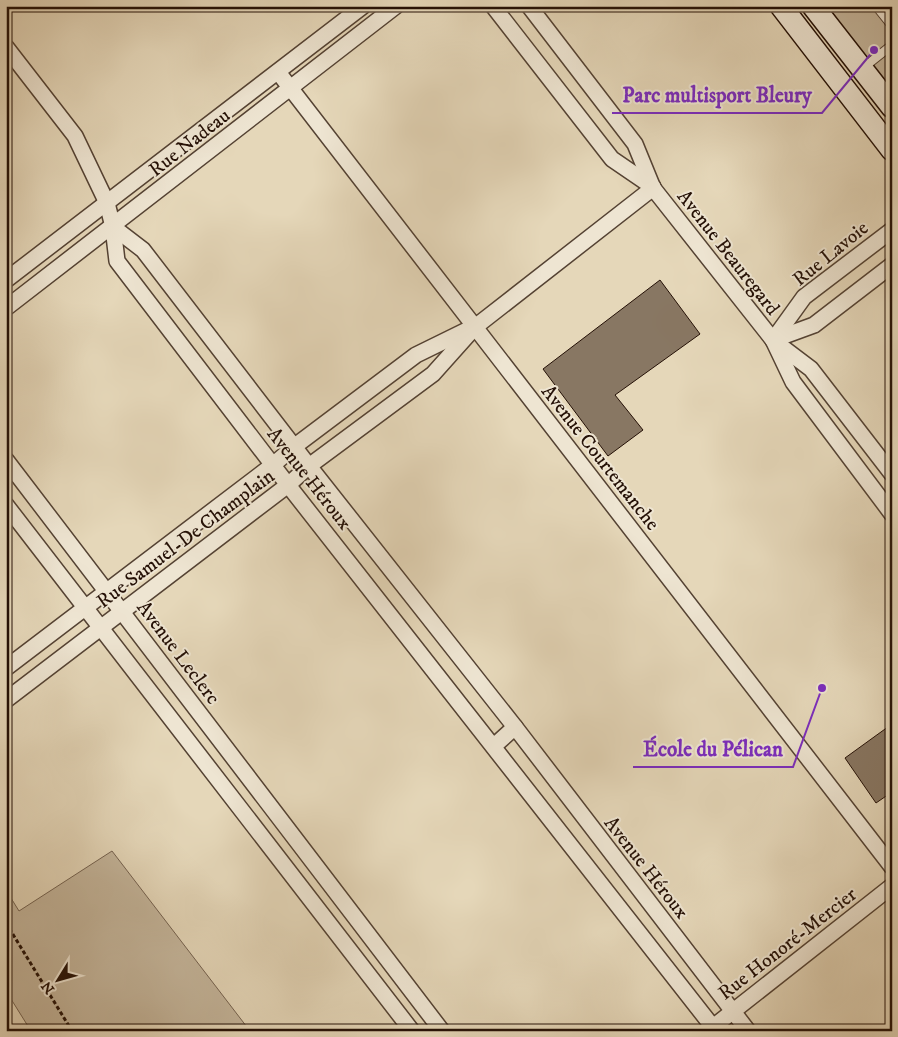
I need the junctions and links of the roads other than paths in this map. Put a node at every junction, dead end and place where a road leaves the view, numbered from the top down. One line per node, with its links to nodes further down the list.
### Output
1 (363, 6): 12 (street, Rue Nadeau)
2 (396, 6): 13 (street, Rue Nadeau)
3 (493, 6): 16 (street, Avenue Beauregard)
4 (529, 6): 16 (street, Avenue Beauregard)
5 (781, 6): 15 (street)
6 (813, 6): 11 (street)
7 (876, 6): 8 (lane)
8 (892, 26)
9 (892, 45): 11 (lane)
10 (6, 47): 17 (street, Avenue Héroux)
11 (862, 69): 14 (street)
12 (278, 72): 13 (street, Avenue Courtemanche); 17 (street, Rue Nadeau)
13 (291, 88): 18 (street, Rue Nadeau); 23 (street, Avenue Courtemanche)
14 (892, 107)
15 (892, 150)
16 (653, 188): 23 (street, Rue Samuel-De Champlain); 24 (street, Avenue Beauregard)
17 (107, 203): 18 (street, Avenue Héroux); 21 (street, Rue Nadeau)
18 (113, 227): 22 (street, Rue Nadeau); 25 (street, Avenue Héroux); 27 (street, Avenue Héroux)
19 (892, 230): 24 (street, Rue Lavoie)
20 (892, 265): 24 (street)
21 (6, 280)
22 (6, 308)
23 (475, 326): 25 (street, Rue Samuel-De Champlain); 28 (street, Rue Samuel-De Champlain); 43 (street, Avenue Courtemanche)
24 (773, 340): 29 (street, Avenue Beauregard); 32 (street, Avenue Beauregard)
25 (295, 446): 27 (street, Rue Samuel-De Champlain); 28 (street, Avenue Héroux)
26 (6, 460): 33 (street, Avenue Leclerc)
27 (274, 464): 30 (street, Avenue Héroux); 33 (street, Rue Samuel-De Champlain)
28 (310, 466): 30 (street, Rue Samuel-De Champlain); 39 (street, Avenue Héroux)
29 (892, 474)
30 (288, 485): 35 (street, Rue Samuel-De Champlain); 40 (street, Avenue Héroux)
31 (6, 505): 34 (street)
32 (892, 514)
33 (106, 592): 34 (street, Rue Samuel-De Champlain); 35 (street, Avenue Leclerc)
34 (85, 607): 36 (street); 37 (street, Rue Samuel-De Champlain)
35 (123, 611): 36 (street, Rue Samuel-De Champlain); 41 (street, Avenue Leclerc)
36 (100, 627): 38 (street, Rue Samuel-De Champlain); 42 (street)
37 (6, 668)
38 (6, 700)
39 (515, 727): 40 (street); 45 (street, Avenue Héroux)
40 (494, 746): 46 (street, Avenue Héroux)
41 (228, 750): 42 (street); 48 (street, Avenue Leclerc)
42 (207, 766): 47 (street)
43 (892, 867)
44 (892, 886): 45 (street, Rue Honoré-Mercier)
45 (733, 1011): 46 (street, Rue Honoré-Mercier); 49 (street, Avenue Héroux)
46 (712, 1029)
47 (412, 1031)
48 (442, 1031)
49 (748, 1031)

